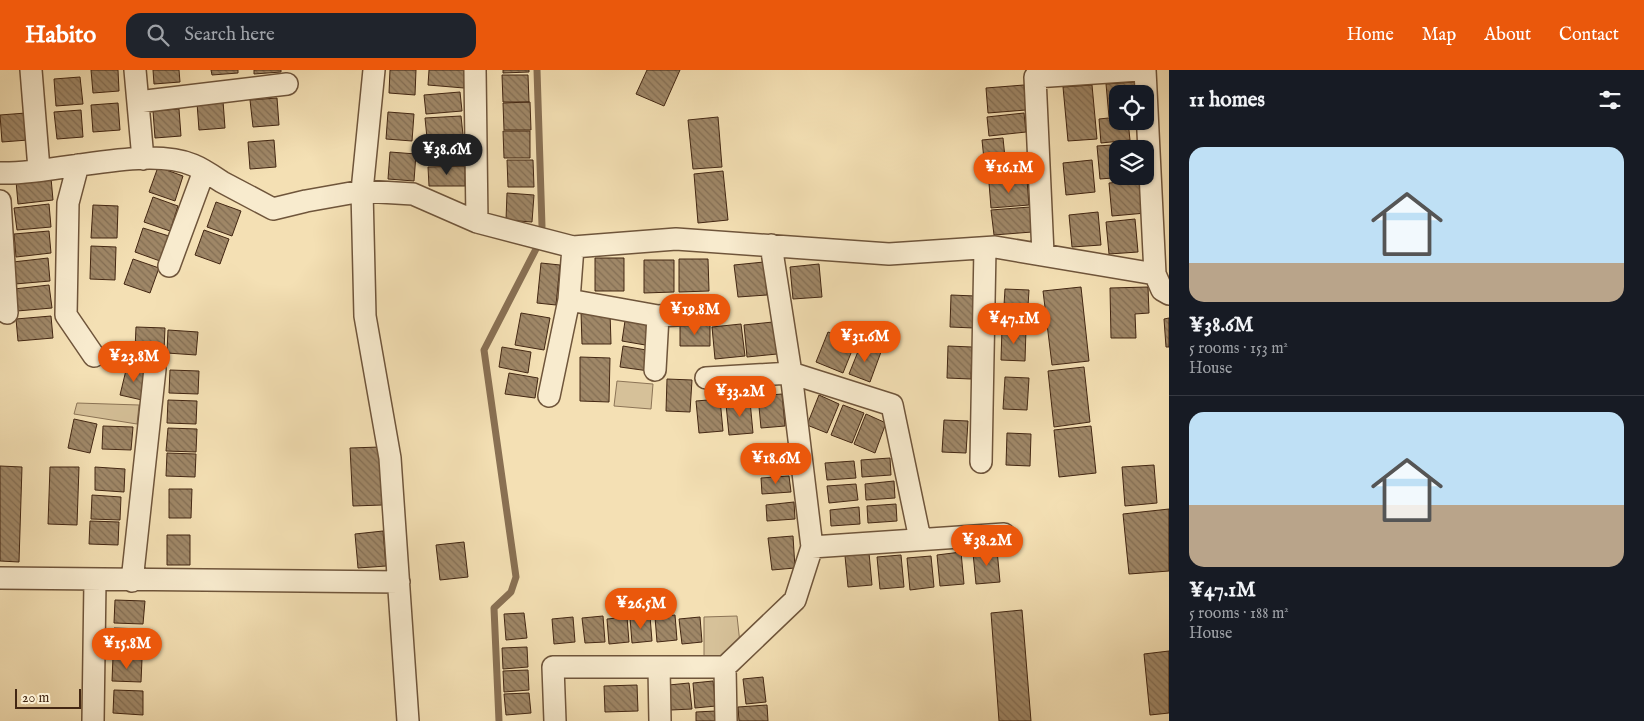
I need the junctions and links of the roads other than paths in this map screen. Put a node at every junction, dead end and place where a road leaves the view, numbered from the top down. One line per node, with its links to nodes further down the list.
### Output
1 (31, 70): 11 (street)
2 (135, 70): 8 (street)
3 (374, 70): 14 (street)
4 (475, 70): 16 (street)
5 (1139, 70): 20 (street)
6 (1145, 70): 22 (street)
7 (287, 84): 8 (street)
8 (138, 102): 9 (street)
9 (143, 159): 10 (street); 12 (street)
10 (78, 165): 11 (street); 28 (street)
11 (40, 169): 13 (street)
12 (204, 171): 14 (street); 21 (street)
13 (0, 173)
14 (362, 191): 16 (street); 41 (street)
15 (0, 200): 25 (street)
16 (477, 222): 18 (street)
17 (771, 245): 18 (street); 19 (street); 31 (street)
18 (573, 248): 24 (street)
19 (985, 248): 20 (street); 34 (street)
20 (1042, 254): 22 (street)
21 (169, 266)
22 (1156, 274): 23 (street)
23 (1169, 294)
24 (569, 300): 27 (street); 33 (street)
25 (7, 313)
26 (696, 314): 27 (street)
27 (658, 316): 30 (street)
28 (94, 356)
29 (155, 369): 40 (street)
30 (655, 370)
31 (791, 373): 32 (street); 36 (street); 37 (street)
32 (706, 378)
33 (549, 396)
34 (981, 462)
35 (1004, 534): 36 (street)
36 (920, 540): 37 (street)
37 (812, 547): 43 (street)
38 (0, 578): 39 (street)
39 (94, 581): 40 (street); 44 (street)
40 (132, 581): 41 (street)
41 (399, 582): 45 (street)
42 (659, 667): 43 (street); 46 (street); 47 (street)
43 (725, 667): 48 (street)
44 (93, 721)
45 (408, 721)
46 (554, 721)
47 (660, 721)
48 (726, 721)

